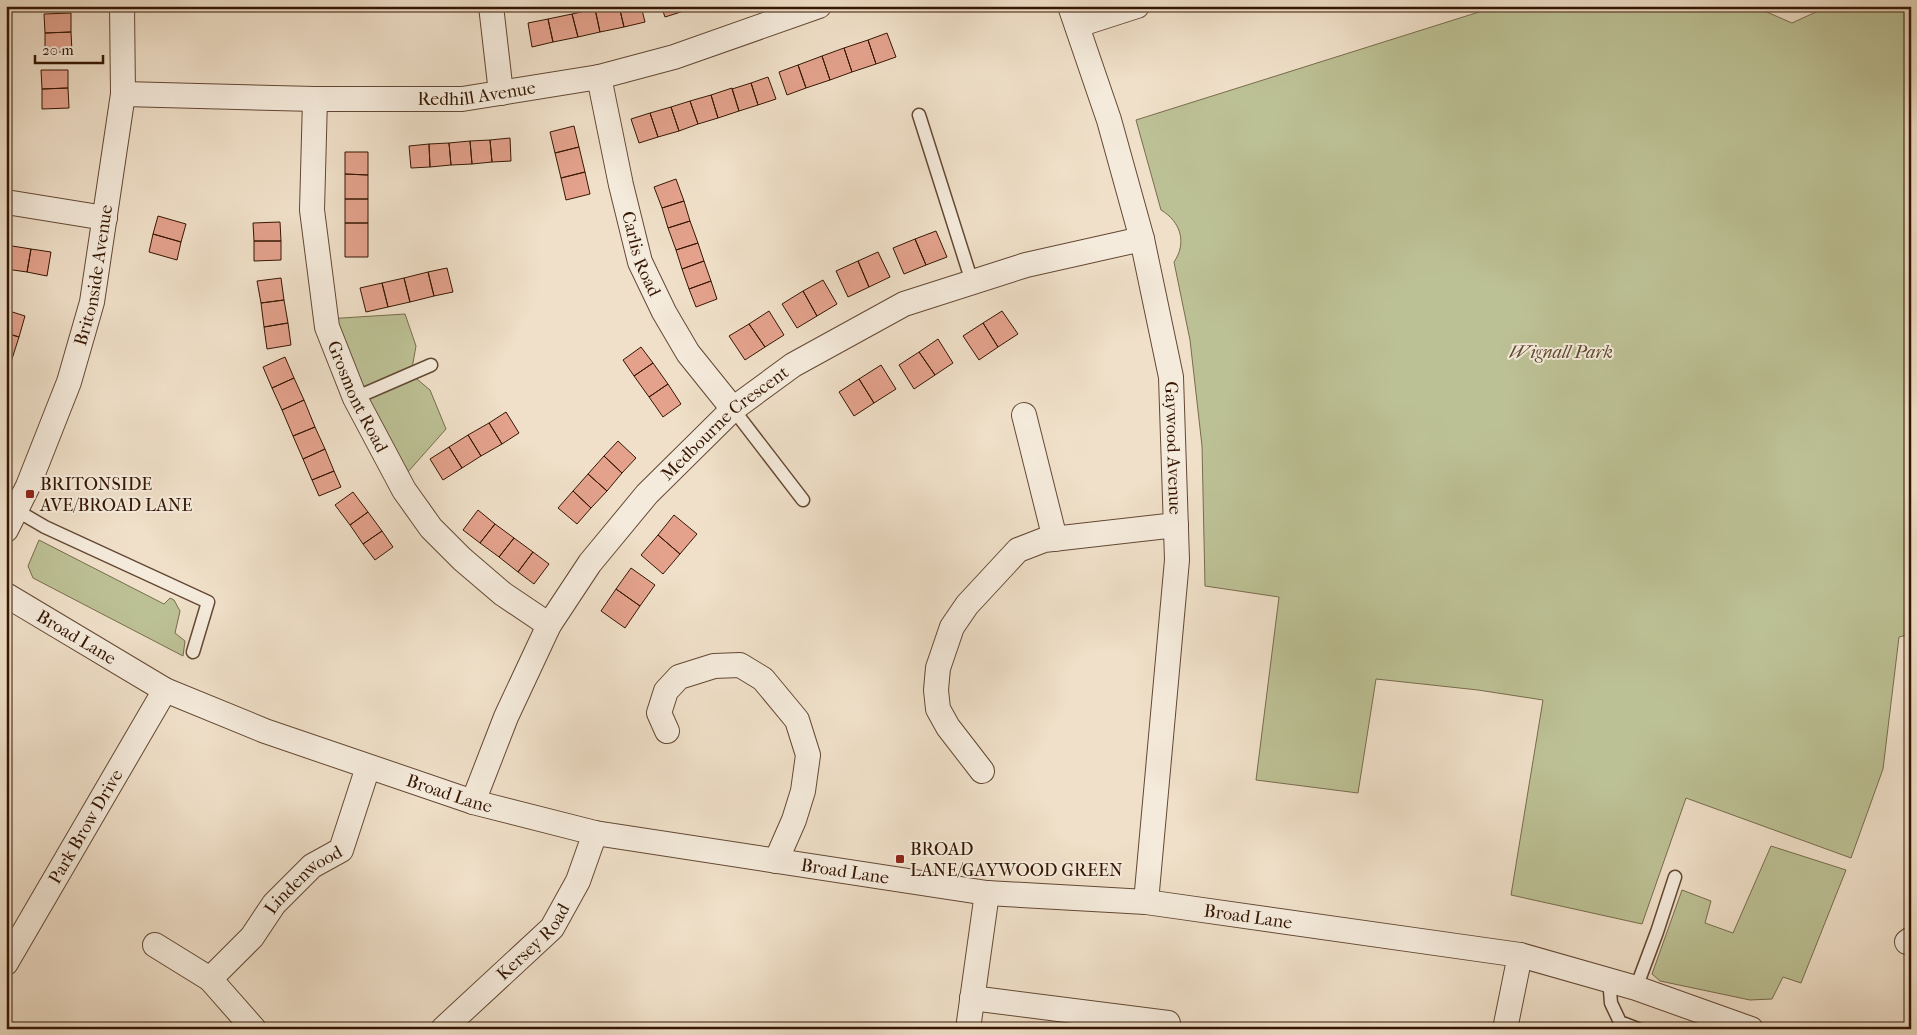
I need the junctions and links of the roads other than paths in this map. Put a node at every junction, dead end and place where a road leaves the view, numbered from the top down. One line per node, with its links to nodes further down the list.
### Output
1 (122, 6): 8 (street, Britonside Avenue)
2 (491, 6): 7 (street)
3 (819, 6): 6 (street, Redhill Avenue)
4 (1137, 6): 5 (street)
5 (1074, 16): 13 (street, Gaywood Avenue)
6 (599, 77): 7 (street, Redhill Avenue); 17 (street, Carlis Road)
7 (501, 93): 9 (street, Redhill Avenue)
8 (123, 94): 9 (street, Redhill Avenue); 12 (street, Britonside Avenue)
9 (315, 99): 16 (street, Grosmont Road)
10 (918, 116): 14 (lane)
11 (6, 202): 12 (street)
12 (105, 218): 20 (street, Britonside Avenue)
13 (1142, 239): 14 (street, Medbourne Crescent); 21 (street, Gaywood Avenue)
14 (972, 282): 17 (street, Medbourne Crescent)
15 (431, 365): 16 (lane)
16 (355, 398): 24 (street, Grosmont Road)
17 (732, 409): 19 (lane); 24 (street, Medbourne Crescent)
18 (1024, 415): 22 (street)
19 (803, 500)
20 (11, 520): 25 (lane)
21 (1176, 525): 22 (street); 35 (street, Gaywood Avenue)
22 (1055, 539): 29 (street)
23 (6, 595): 26 (street, Broad Lane)
24 (549, 625): 30 (street, Medbourne Crescent)
25 (193, 652)
26 (165, 690): 28 (street, Broad Lane); 38 (street, Park Brow Drive)
27 (667, 731): 32 (street)
28 (368, 767): 30 (street, Broad Lane); 39 (street, Lindenwood)
29 (982, 771)
30 (473, 802): 31 (street, Broad Lane)
31 (594, 833): 32 (street, Broad Lane); 46 (street, Kersey Road)
32 (776, 861): 34 (street, Broad Lane)
33 (1675, 877): 41 (lane)
34 (987, 893): 35 (street, Broad Lane); 42 (street)
35 (1146, 902): 37 (street, Broad Lane)
36 (155, 945): 39 (street)
37 (1520, 954): 40 (street, Broad Lane); 48 (street)
38 (6, 963)
39 (210, 979): 45 (street)
40 (1609, 979): 41 (street, Broad Lane); 49 (lane)
41 (1636, 988): 50 (street, Broad Lane)
42 (972, 998): 43 (street); 47 (street)
43 (1142, 1024): 44 (street)
44 (1168, 1024)
45 (254, 1029)
46 (442, 1029)
47 (968, 1029)
48 (1505, 1029)
49 (1638, 1029)
50 (1752, 1029)

